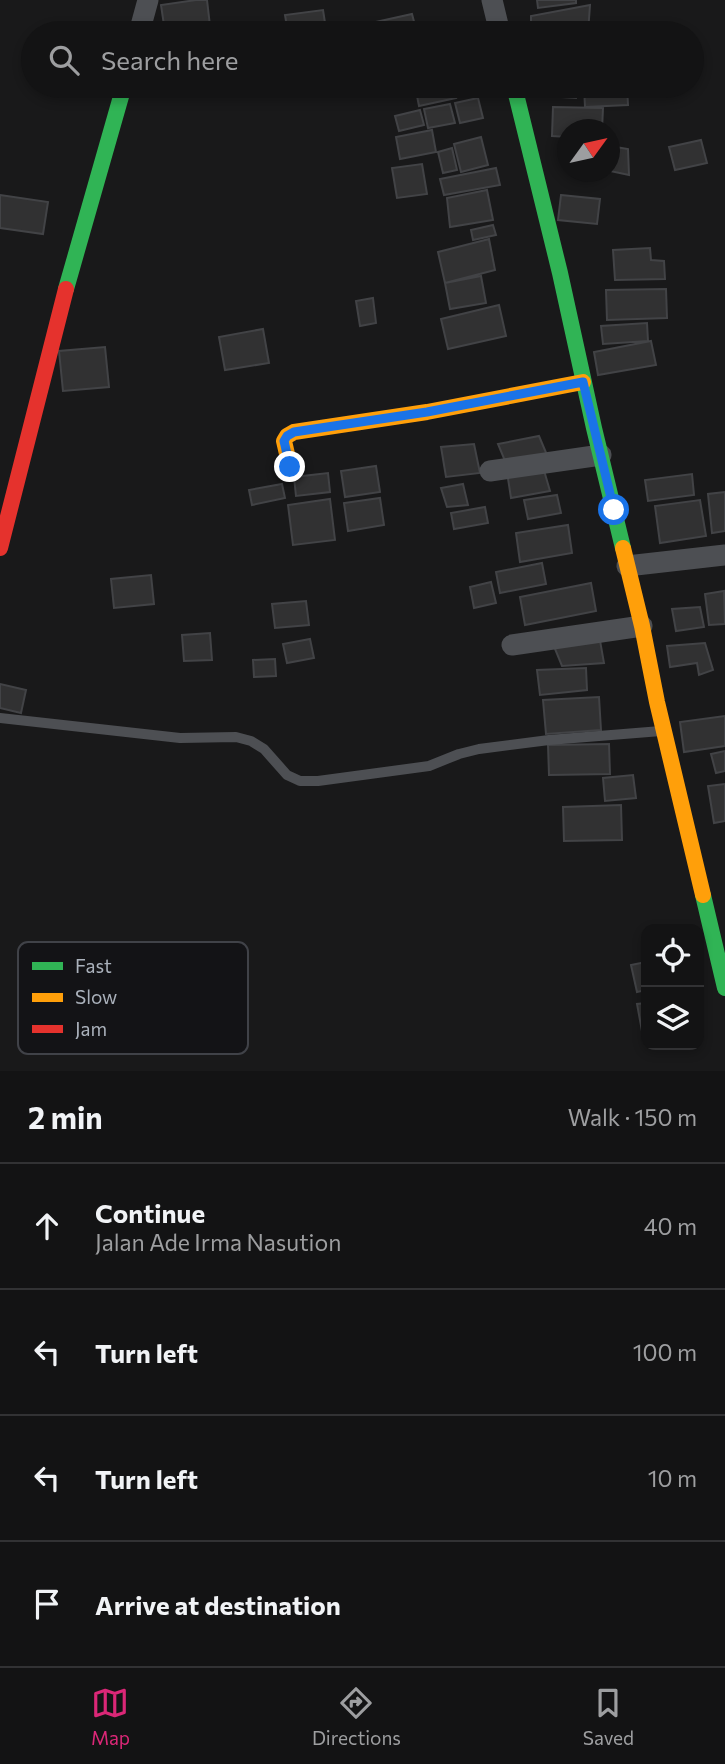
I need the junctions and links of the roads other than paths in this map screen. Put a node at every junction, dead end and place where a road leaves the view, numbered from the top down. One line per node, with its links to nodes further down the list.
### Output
1 (148, 0): 3 (street)
2 (492, 0): 4 (street)
3 (142, 21)
4 (497, 21)
5 (121, 98): 11 (street)
6 (517, 98): 7 (street)
7 (583, 382): 8 (street); 9 (street)
8 (601, 455): 10 (street); 13 (street)
9 (290, 467)
10 (490, 471)
11 (0, 548)
12 (725, 555): 13 (street)
13 (627, 566): 14 (street)
14 (642, 626): 15 (street); 17 (street)
15 (512, 645)
16 (0, 718): 17 (lane)
17 (663, 731): 18 (street)
18 (725, 988)

